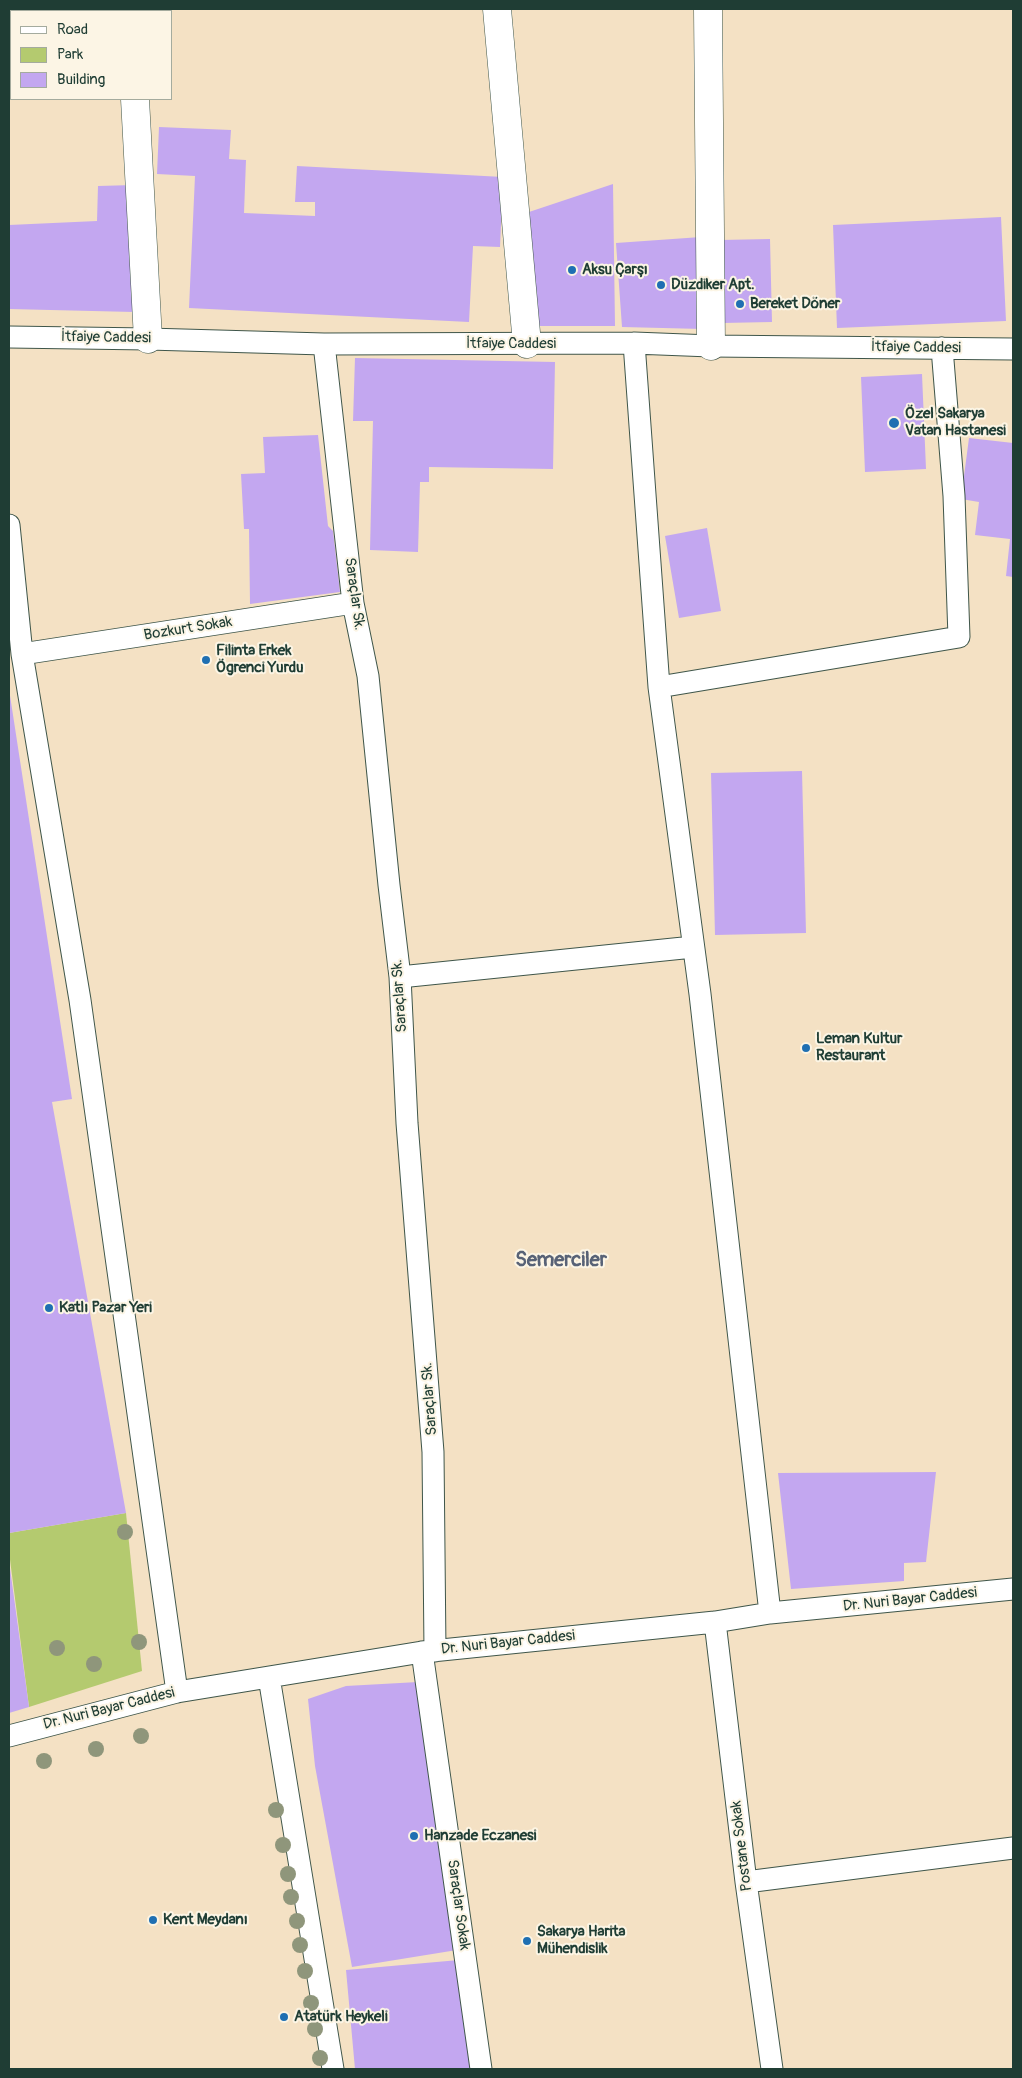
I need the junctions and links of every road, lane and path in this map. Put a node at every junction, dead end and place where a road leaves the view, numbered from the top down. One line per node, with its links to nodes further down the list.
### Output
1 (497, 9): 8 (street)
2 (708, 9): 9 (street)
3 (135, 100): 5 (street)
4 (9, 338): 5 (street, İtfaiye Caddesi)
5 (148, 338): 7 (street, İtfaiye Caddesi)
6 (634, 343): 8 (street, İtfaiye Caddesi); 9 (street, İtfaiye Caddesi); 15 (street)
7 (324, 344): 8 (street, İtfaiye Caddesi); 13 (street, Saraçlar Sk.)
8 (527, 344)
9 (711, 346): 10 (street, İtfaiye Caddesi)
10 (942, 348): 11 (street, İtfaiye Caddesi); 15 (street)
11 (1013, 349)
12 (9, 525): 14 (street)
13 (353, 603): 14 (street, Bozkurt Sokak); 17 (street, Saraçlar Sk.)
14 (22, 654): 23 (street)
15 (659, 687): 16 (street)
16 (693, 947): 17 (street); 19 (street)
17 (400, 977): 21 (street, Saraçlar Sk.)
18 (1013, 1590): 19 (street, Dr. Nuri Bayar Caddesi)
19 (770, 1613): 20 (street, Dr. Nuri Bayar Caddesi)
20 (715, 1622): 21 (street, Dr. Nuri Bayar Caddesi); 26 (street, Postane Sokak)
21 (428, 1652): 22 (street, Dr. Nuri Bayar Caddesi); 28 (street, Saraçlar Sokak)
22 (269, 1677): 23 (street, Dr. Nuri Bayar Caddesi); 27 (street)
23 (177, 1692): 24 (street, Dr. Nuri Bayar Caddesi)
24 (9, 1736)
25 (1013, 1848): 26 (street)
26 (746, 1882): 29 (street, Postane Sokak)
27 (333, 2069)
28 (481, 2069)
29 (772, 2069)

